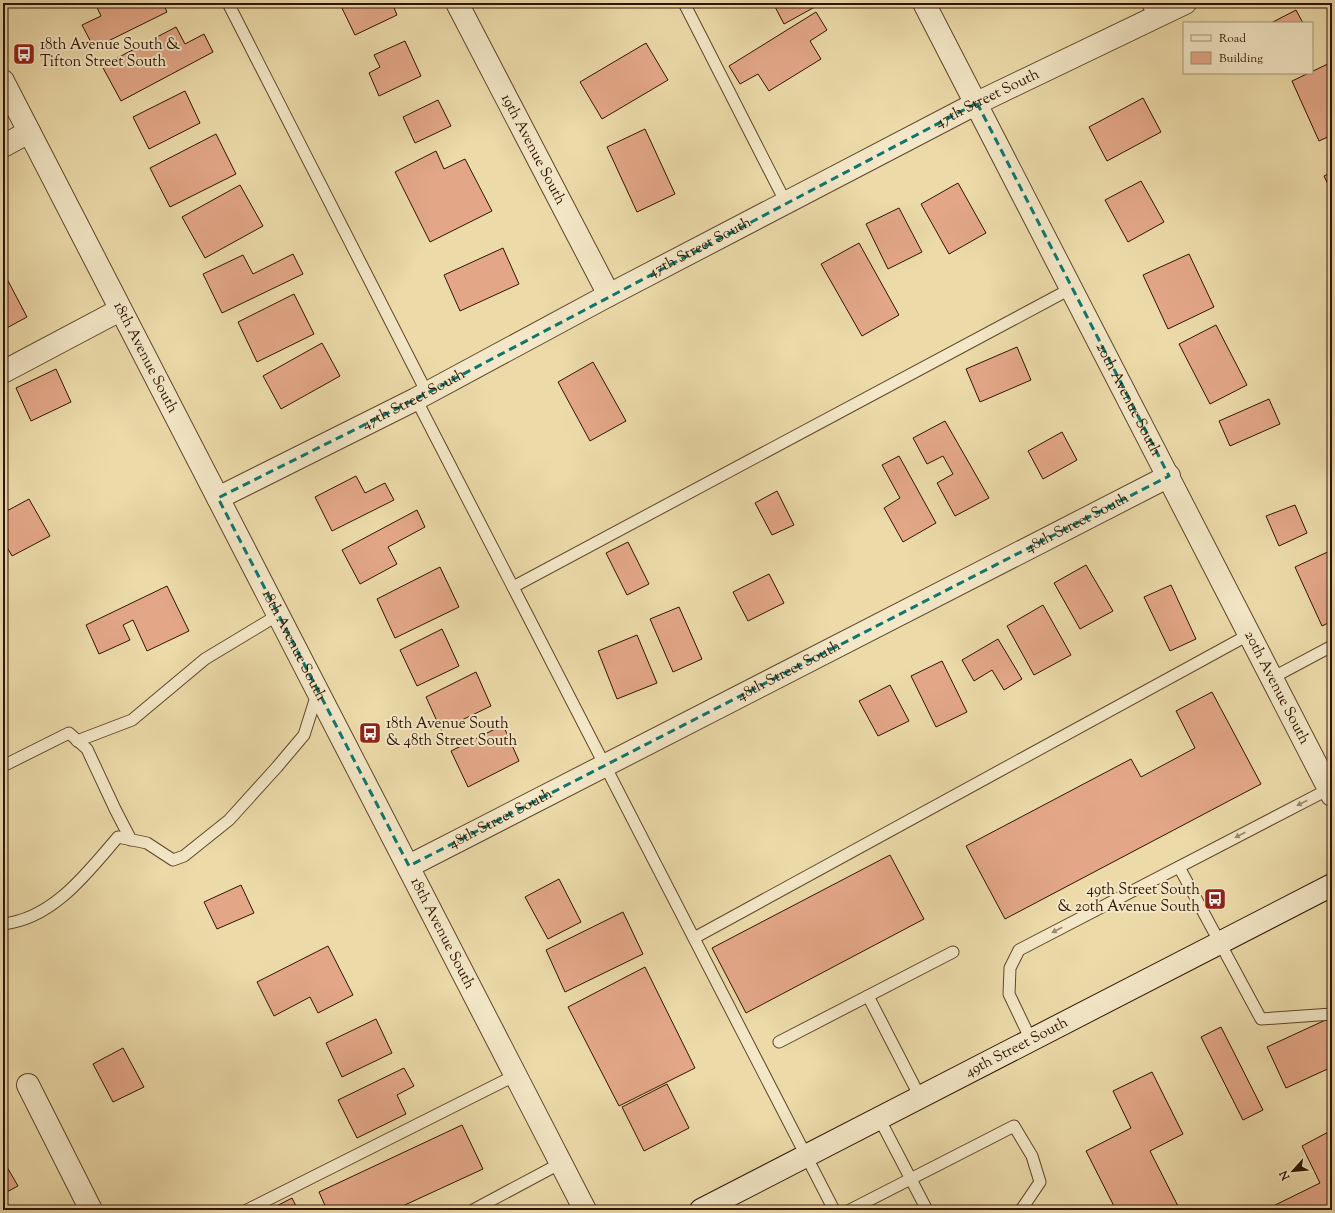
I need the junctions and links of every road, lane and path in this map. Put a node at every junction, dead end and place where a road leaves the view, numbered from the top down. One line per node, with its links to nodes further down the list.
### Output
1 (228, 3): 16 (lane)
2 (457, 3): 13 (street, 19th Avenue South)
3 (684, 3): 11 (lane)
4 (924, 3): 8 (street, 20th Avenue South)
5 (1185, 3): 6 (street, 47th Street South)
6 (1151, 10): 8 (street, 47th Street South)
7 (3, 81): 9 (street, 18th Avenue South)
8 (976, 103): 11 (street, 47th Street South); 12 (street, 20th Avenue South)
9 (29, 132): 10 (street); 14 (street, 18th Avenue South)
10 (3, 146)
11 (786, 203): 13 (street, 47th Street South)
12 (1072, 288): 17 (street, 20th Avenue South); 19 (lane)
13 (609, 295): 16 (street, 47th Street South)
14 (120, 310): 15 (street); 18 (street, 18th Avenue South)
15 (3, 372)
16 (422, 396): 18 (street, 47th Street South); 19 (lane)
17 (1169, 476): 21 (street, 20th Avenue South); 26 (street, 48th Street South)
18 (218, 498): 20 (street, 18th Avenue South)
19 (513, 587): 26 (lane)
20 (278, 615): 24 (street, 18th Avenue South); 25 (lane)
21 (1250, 634): 23 (street, 20th Avenue South); 34 (lane)
22 (1332, 646): 23 (lane)
23 (1272, 678): 28 (street, 20th Avenue South)
24 (318, 694): 29 (lane); 30 (street, 18th Avenue South)
25 (77, 741): 27 (lane); 29 (lane)
26 (606, 765): 30 (street, 48th Street South); 34 (lane)
27 (3, 766)
28 (1330, 792): 31 (lane, one-way to 31)
29 (131, 840): 33 (lane)
30 (409, 866): 41 (street, 18th Avenue South)
31 (1179, 867): 35 (lane); 39 (lane, one-way to 39)
32 (1332, 885): 35 (street, 49th Street South)
33 (3, 924)
34 (694, 938): 45 (lane)
35 (1220, 942): 38 (lane); 39 (street, 49th Street South)
36 (953, 952): 37 (lane)
37 (868, 996): 40 (lane); 43 (lane)
38 (1332, 1014)
39 (1031, 1040): 43 (street, 49th Street South)
40 (779, 1042)
41 (516, 1075): 46 (street, 18th Avenue South); 49 (lane)
42 (28, 1085): 48 (street)
43 (920, 1097): 44 (street, 49th Street South)
44 (879, 1118): 45 (street, 49th Street South); 47 (lane)
45 (806, 1156): 52 (street, 49th Street South); 53 (lane)
46 (561, 1163): 50 (lane); 51 (street, 18th Avenue South)
47 (910, 1179): 54 (lane); 55 (lane); 56 (lane)
48 (91, 1210)
49 (247, 1210)
50 (473, 1210)
51 (585, 1210)
52 (701, 1210)
53 (834, 1210)
54 (850, 1210)
55 (926, 1210)
56 (1021, 1210)

